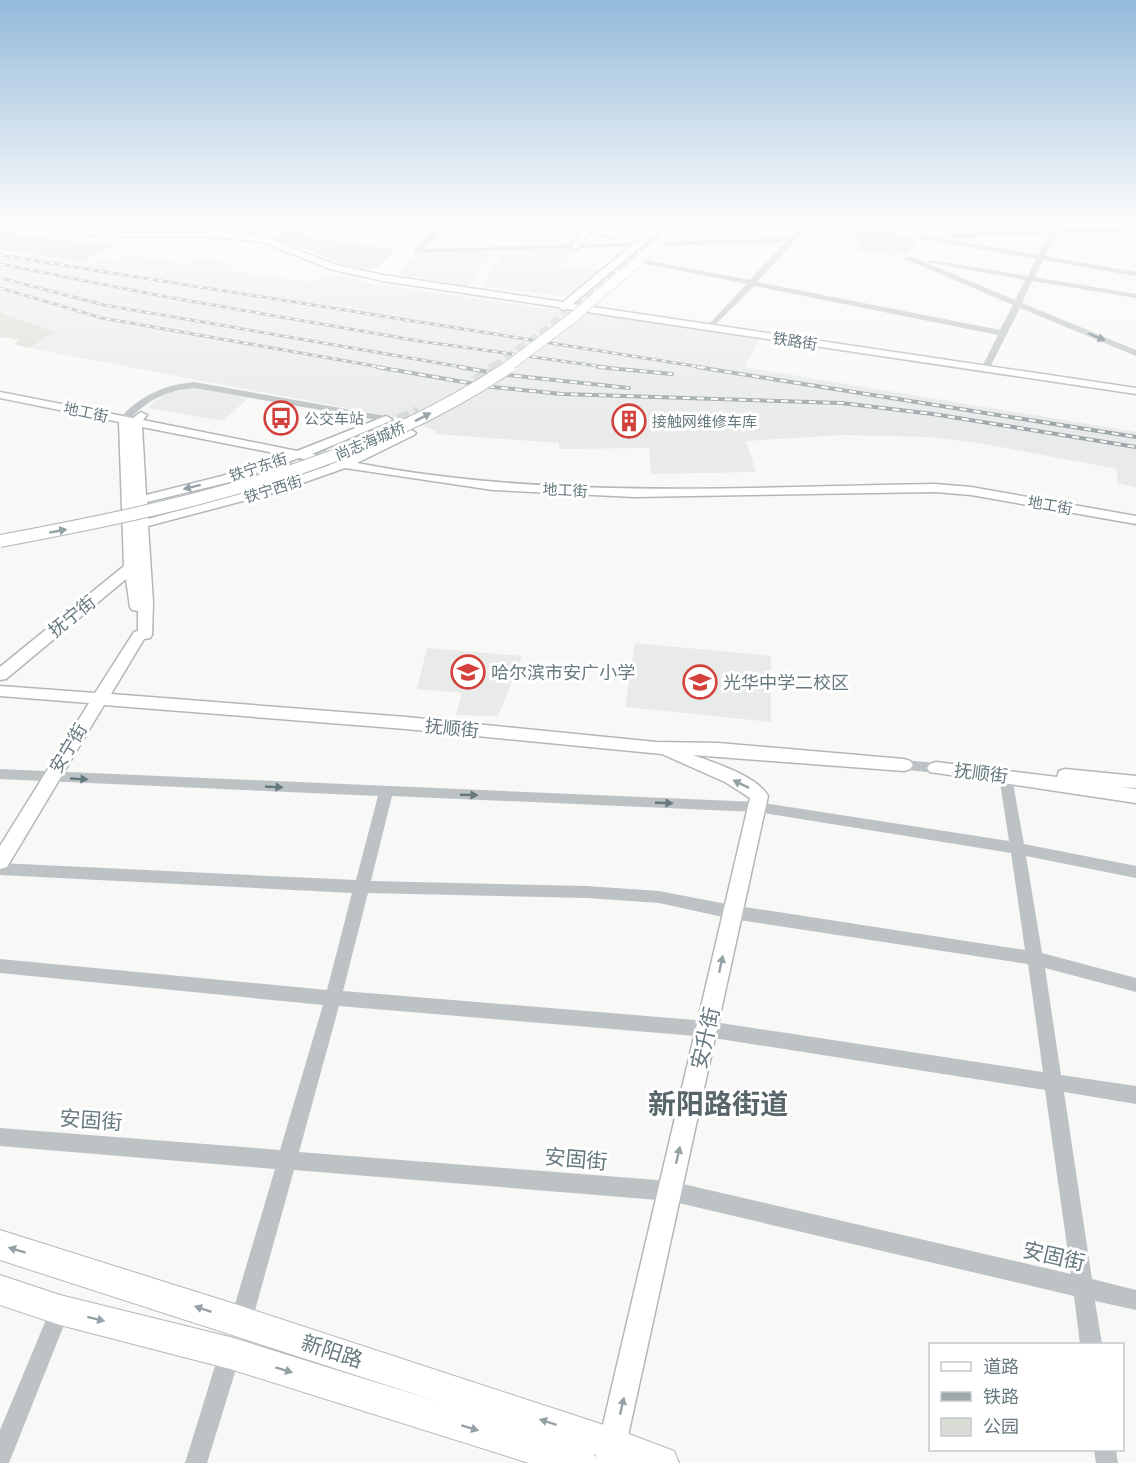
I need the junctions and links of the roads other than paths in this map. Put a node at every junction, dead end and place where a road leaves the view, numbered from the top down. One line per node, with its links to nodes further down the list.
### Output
1 (469, 290): 13 (main road, 铁路街)
2 (489, 290): 13 (main road, 铁路街)
3 (583, 290): 13 (main road)
4 (603, 290): 34 (main road, 尚志海城桥, one-way to 4, bridge)
5 (608, 290): 14 (main road)
6 (746, 290): 15 (street)
7 (784, 290): 16 (street)
8 (986, 290): 12 (street)
9 (1024, 290): 12 (street)
10 (1102, 290): 11 (street)
11 (1136, 296)
12 (1017, 303): 16 (street); 17 (street, one-way to 17)
13 (566, 304): 14 (main road, 铁路街)
14 (588, 308): 15 (main road, 铁路街)
15 (711, 326): 18 (main road, 铁路街)
16 (1002, 333): 18 (street)
17 (1136, 353)
18 (986, 366): 19 (main road, 铁路街); 21 (main road, 铁路街)
19 (1136, 386)
20 (0, 388): 23 (main road, 地工街)
21 (1136, 391)
22 (0, 395): 23 (main road, 地工街)
23 (133, 417): 24 (street); 26 (main road, 地工街); 27 (main road, 地工街); 30 (main road, 安宁街)
24 (386, 419): 25 (street); 26 (main road, 铁宁东街)
25 (410, 433): 28 (main road, 铁宁西街)
26 (311, 450): 27 (main road, 铁宁东街); 28 (main road, 地工街)
27 (298, 454): 29 (main road, 地工街); 30 (main road, 铁宁东街, one-way to 30)
28 (358, 459): 29 (main road, 铁宁西街); 31 (main road, 地工街)
29 (343, 464): 32 (main road, 地工街); 33 (main road, 铁宁西街)
30 (133, 501): 33 (main road, 安宁街)
31 (1136, 513)
32 (1136, 520)
33 (135, 525): 35 (main road, 安宁街)
34 (0, 541)
35 (135, 562): 36 (main road, 抚宁街); 37 (main road, 抚宁街); 39 (main road, 安宁街)
36 (0, 667)
37 (0, 675)
38 (0, 691): 39 (main road, 抚顺街)
39 (98, 699): 40 (main road, 抚顺街); 46 (main road, 安宁街)
40 (656, 748): 41 (main road, 抚顺街); 51 (main road, one-way to 40)
41 (904, 765): 42 (street)
42 (936, 768): 44 (main road, 抚顺街); 45 (main road, 抚顺街)
43 (0, 774): 46 (street)
44 (1048, 774): 47 (main road, 抚顺街); 48 (main road, 抚顺街)
45 (1006, 776): 50 (main road, 抚顺街); 52 (street)
46 (50, 777): 49 (street, one-way to 49); 53 (main road, 安宁街)
47 (1136, 782)
48 (1136, 789)
49 (386, 792): 51 (street, one-way to 51); 56 (street)
50 (1136, 796)
51 (758, 807): 52 (street); 57 (main road, 安升街)
52 (1017, 848): 55 (street); 58 (street)
53 (0, 862)
54 (0, 869): 56 (street)
55 (1136, 873)
56 (362, 887): 57 (street); 61 (street)
57 (732, 912): 58 (street); 62 (main road, 安升街, one-way to 57)
58 (1035, 958): 60 (street); 63 (street)
59 (0, 966): 61 (street)
60 (1136, 985)
61 (333, 998): 62 (street); 66 (street)
62 (707, 1029): 63 (street); 67 (main road, 安升街, one-way to 62)
63 (1052, 1080): 64 (street); 69 (street)
64 (1136, 1095)
65 (0, 1137): 66 (street, 安固街)
66 (289, 1159): 67 (street, 安固街); 73 (street)
67 (670, 1191): 69 (street, 安固街); 76 (main road, 安升街, one-way to 67)
68 (0, 1245): 73 (highway, 新阳路, one-way to 68)
69 (1083, 1288): 71 (street, 安固街); 74 (street)
70 (0, 1290): 72 (highway, 新阳路)
71 (1136, 1300)
72 (60, 1310): 75 (highway, 新阳路, one-way to 75); 77 (street)
73 (241, 1321): 76 (highway, 新阳路, one-way to 73)
74 (1091, 1343)
75 (230, 1353): 78 (street); 79 (highway, 新阳路, one-way to 79)
76 (610, 1454): 80 (highway, 新阳路)
77 (0, 1458)
78 (196, 1463)
79 (580, 1463)
80 (662, 1463)

